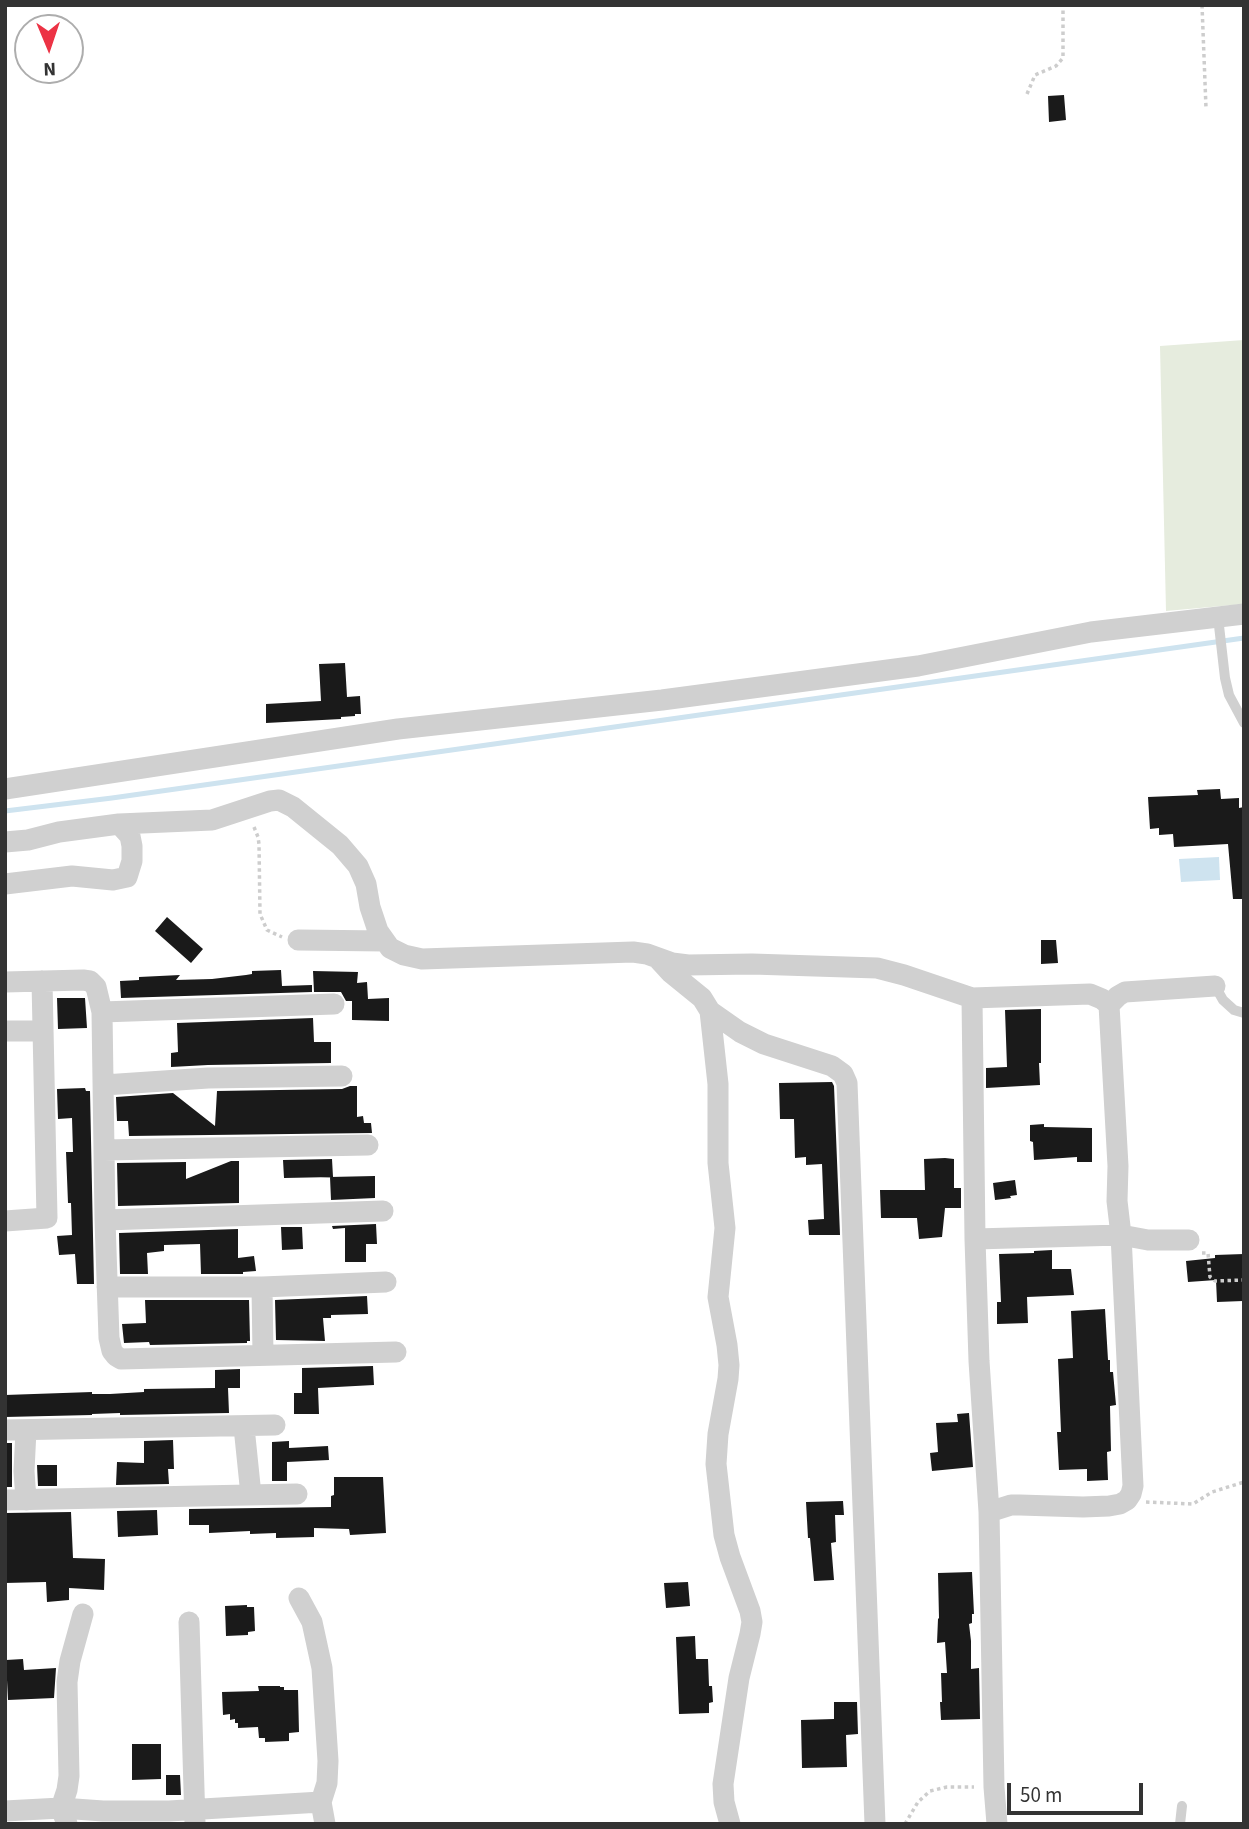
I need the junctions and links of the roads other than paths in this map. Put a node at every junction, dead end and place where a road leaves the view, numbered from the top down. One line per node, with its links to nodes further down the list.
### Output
1 (1244, 614): 2 (street)
2 (1218, 623): 3 (lane); 4 (street)
3 (1244, 723)
4 (5, 789)
5 (119, 824): 6 (street); 7 (street); 9 (street)
6 (5, 842)
7 (5, 884)
8 (298, 940): 9 (street)
9 (385, 941): 10 (street)
10 (659, 959): 14 (street); 17 (street)
11 (43, 981): 12 (street); 18 (street); 21 (street)
12 (5, 982)
13 (1215, 986): 16 (street); 19 (lane)
14 (972, 998): 16 (street); 30 (street)
15 (334, 1004): 18 (street)
16 (1109, 1005): 29 (street)
17 (710, 1011): 52 (street); 53 (street)
18 (102, 1012): 23 (street)
19 (1244, 1013)
20 (5, 1031): 21 (street)
21 (43, 1031): 28 (street)
22 (342, 1076): 23 (street)
23 (104, 1085): 25 (street)
24 (368, 1145): 25 (street)
25 (104, 1150): 27 (street)
26 (383, 1211): 27 (street)
27 (105, 1220): 33 (street)
28 (5, 1221)
29 (1121, 1235): 30 (street); 31 (street); 43 (street)
30 (975, 1239): 43 (street)
31 (1185, 1240)
32 (386, 1282): 34 (street)
33 (107, 1287): 34 (street); 36 (street)
34 (262, 1287): 36 (street)
35 (397, 1352): 36 (street)
36 (263, 1355)
37 (275, 1425): 38 (street)
38 (244, 1427): 39 (street); 41 (street)
39 (16, 1430): 42 (street)
40 (297, 1494): 41 (street)
41 (251, 1495): 42 (street)
42 (16, 1500)
43 (989, 1512): 54 (street)
44 (299, 1598): 49 (street)
45 (83, 1614): 50 (street)
46 (189, 1622): 51 (street)
47 (1182, 1806): 55 (lane)
48 (5, 1811): 50 (street)
49 (323, 1813): 51 (street)
50 (64, 1816): 51 (street)
51 (194, 1817)
52 (730, 1824)
53 (875, 1824)
54 (997, 1824)
55 (1180, 1824)

